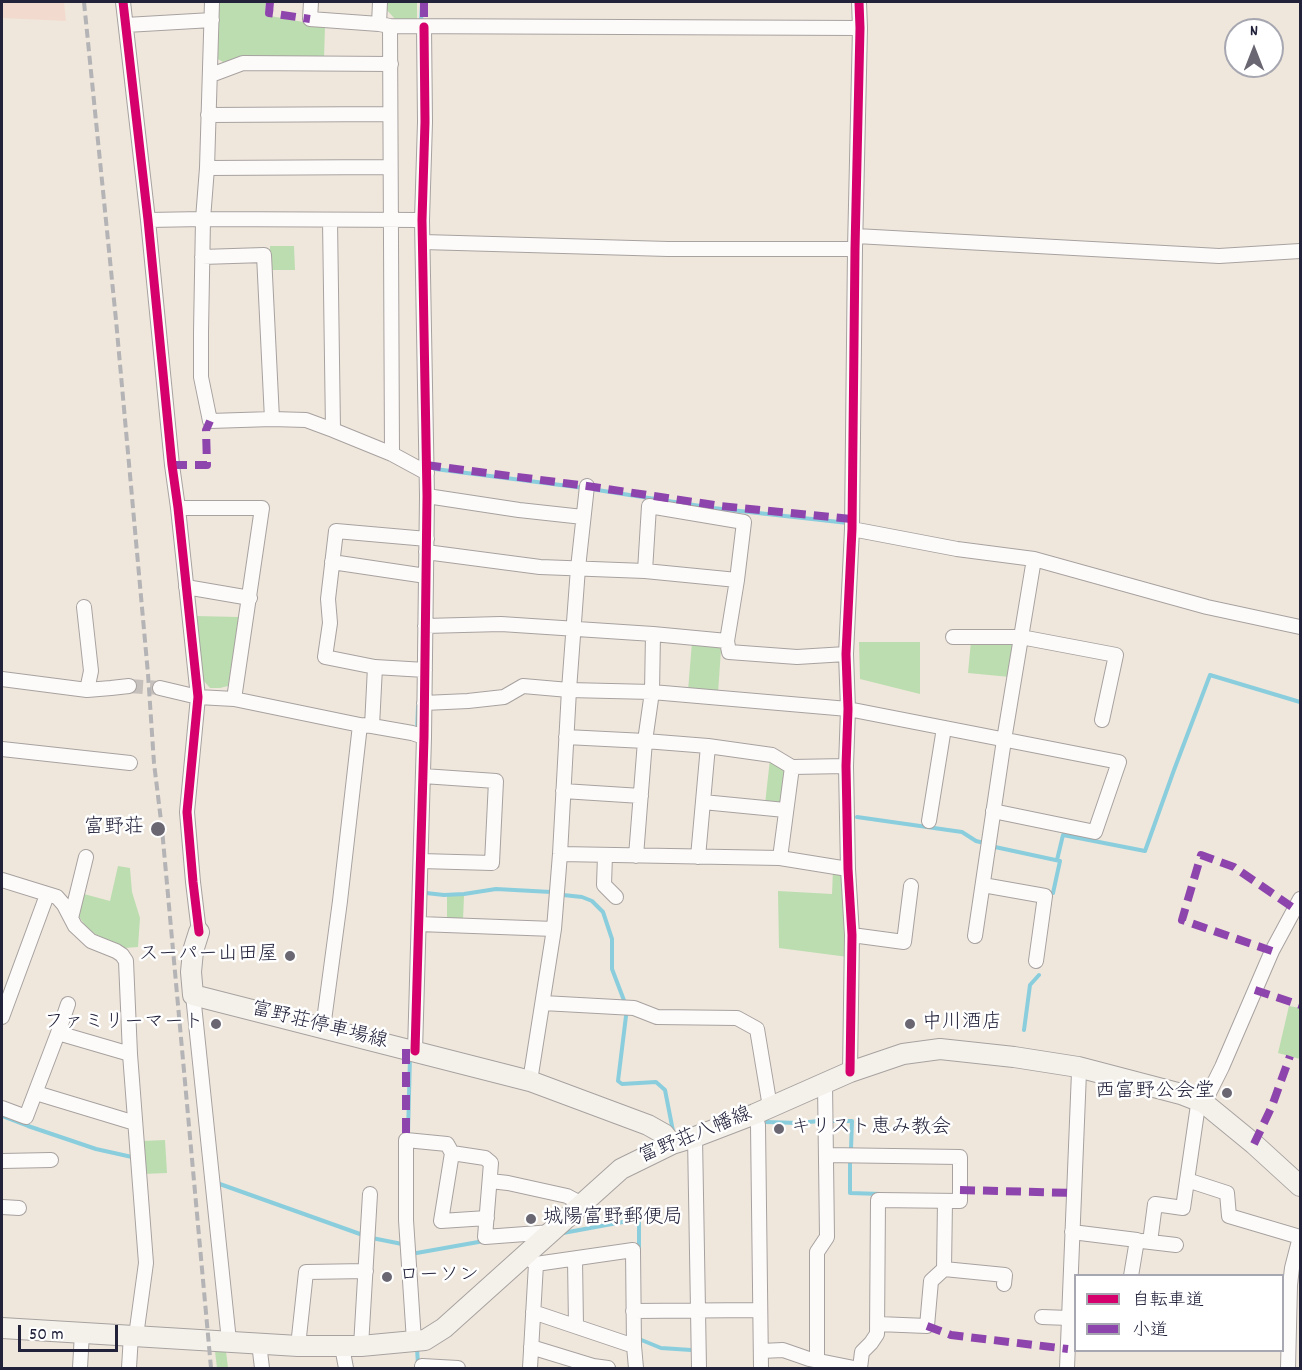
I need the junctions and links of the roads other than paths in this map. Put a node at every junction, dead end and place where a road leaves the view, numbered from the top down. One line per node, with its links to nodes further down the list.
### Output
1 (123, 2): 7 (street)
2 (212, 2): 6 (street)
3 (311, 2): 8 (street)
4 (380, 2): 8 (street)
5 (859, 2): 10 (street)
6 (212, 20): 7 (street); 12 (street)
7 (126, 25): 19 (street)
8 (385, 25): 9 (street); 11 (street)
9 (424, 27): 10 (street); 21 (street)
10 (860, 28): 23 (street)
11 (391, 64): 12 (street); 13 (street)
12 (211, 75): 14 (street)
13 (390, 114): 14 (street); 15 (street)
14 (208, 115): 16 (street)
15 (390, 167): 16 (street); 18 (street)
16 (207, 168): 17 (street)
17 (203, 219): 19 (street); 20 (street); 25 (street)
18 (390, 219): 20 (street); 21 (street); 28 (street)
19 (148, 220): 32 (street)
20 (330, 220): 27 (street)
21 (422, 220): 22 (street)
22 (423, 242): 23 (street); 29 (street)
23 (856, 242): 24 (street); 34 (street)
24 (1300, 251)
25 (202, 257): 26 (street); 26 (street)
26 (272, 418): 27 (street)
27 (333, 430): 28 (street)
28 (392, 454): 29 (street)
29 (426, 473): 31 (street)
30 (586, 488): 33 (street)
31 (427, 496): 33 (street); 35 (street)
32 (178, 508): 42 (street); 43 (street)
33 (584, 517): 38 (street)
34 (852, 530): 36 (street); 52 (street)
35 (426, 546): 37 (street); 38 (street); 40 (street)
36 (1034, 559): 46 (street); 49 (street)
37 (332, 562): 40 (street); 53 (street)
38 (578, 568): 39 (street); 47 (street)
39 (645, 571): 41 (street); 41 (street)
40 (426, 576): 45 (street)
41 (737, 580): 51 (street)
42 (186, 587): 43 (street); 61 (street)
43 (250, 598): 62 (street)
44 (84, 607): 58 (street)
45 (425, 626): 47 (street); 54 (street)
46 (1300, 627)
47 (574, 629): 48 (street); 59 (street)
48 (653, 633): 51 (street); 60 (street)
49 (1021, 637): 50 (street); 65 (street); 70 (street)
50 (953, 638)
51 (727, 641): 52 (street)
52 (846, 654): 64 (street)
53 (375, 667): 54 (street); 66 (street)
54 (418, 670): 63 (street)
55 (2, 679): 58 (street)
56 (129, 686): 58 (street)
57 (160, 688): 61 (street)
58 (87, 690)
59 (569, 690): 60 (street); 63 (street); 69 (street)
60 (652, 692): 64 (street); 71 (street)
61 (198, 697): 62 (street); 101 (street)
62 (234, 699): 66 (street)
63 (424, 703): 68 (street)
64 (848, 709): 67 (street); 75 (street)
65 (1102, 720)
66 (366, 725): 68 (street); 110 (street)
67 (944, 728): 70 (street); 83 (street)
68 (418, 735): 77 (street)
69 (566, 737): 71 (street); 78 (street)
70 (1004, 740): 82 (street); 82 (street)
71 (645, 741): 72 (street); 79 (street)
72 (708, 746): 76 (street); 80 (street)
73 (2, 749): 74 (street)
74 (130, 763)
75 (846, 766): 76 (street); 91 (street)
76 (792, 767): 81 (street)
77 (423, 776): 90 (street); 90 (street)
78 (563, 791): 79 (street); 84 (street)
79 (641, 796): 86 (street)
80 (703, 801): 81 (street); 88 (street)
81 (785, 810): 89 (street)
82 (993, 811): 93 (street)
83 (929, 821)
84 (560, 854): 85 (street); 100 (street)
85 (605, 855): 86 (street); 96 (street)
86 (636, 856): 88 (street)
87 (86, 857): 98 (street)
88 (698, 857): 89 (street)
89 (780, 858): 91 (street)
90 (421, 861): 99 (street)
91 (849, 869): 102 (street)
92 (2, 880): 95 (street)
93 (983, 885): 103 (street); 104 (street)
94 (910, 886): 102 (street)
95 (47, 895): 98 (street); 105 (street)
96 (616, 897)
97 (1300, 899): 119 (street)
98 (71, 918): 113 (street)
99 (419, 924): 100 (street); 112 (street)
100 (554, 929): 107 (street)
101 (199, 932): 106 (main road)
102 (852, 935): 115 (street)
103 (975, 936)
104 (1036, 961)
105 (7, 986): 109 (street)
106 (193, 995): 110 (main road, 富野荘停車場線); 163 (street)
107 (543, 1003): 116 (street); 121 (street)
108 (68, 1004): 111 (street)
109 (2, 1017)
110 (323, 1028): 112 (main road, 富野荘停車場線)
111 (58, 1033): 113 (street); 118 (street)
112 (415, 1052): 116 (main road, 富野荘停車場線)
113 (130, 1054): 122 (street)
114 (1078, 1067): 115 (main road, 富野荘八幡線); 119 (main road, 富野荘八幡線); 139 (street)
115 (850, 1072): 117 (main road, 富野荘八幡線)
116 (530, 1081): 124 (main road, 富野荘停車場線)
117 (825, 1084): 121 (main road, 富野荘八幡線); 126 (street)
118 (36, 1093): 120 (street); 122 (street)
119 (1201, 1104): 129 (street); 131 (main road, 富野荘八幡線)
120 (2, 1108)
121 (762, 1110): 123 (main road, 富野荘八幡線); 151 (street)
122 (135, 1122): 161 (street)
123 (695, 1137): 124 (main road, 富野荘八幡線); 153 (street)
124 (672, 1144): 134 (main road, 富野荘八幡線)
125 (452, 1153): 130 (street); 137 (street); 162 (street)
126 (826, 1155): 133 (street); 170 (street)
127 (51, 1160): 128 (street)
128 (2, 1161)
129 (1187, 1180): 140 (street); 141 (street)
130 (490, 1181): 134 (street); 137 (street)
131 (1300, 1186)
132 (370, 1194): 146 (street)
133 (945, 1201): 145 (street); 157 (street)
134 (582, 1204): 138 (main road, 富野荘八幡線)
135 (2, 1207): 136 (street)
136 (19, 1208)
137 (487, 1218): 138 (street)
138 (552, 1232): 144 (main road, 富野荘八幡線)
139 (1072, 1232): 141 (street); 150 (street)
140 (1300, 1237): 149 (street)
141 (1143, 1241): 142 (street); 147 (street)
142 (1176, 1245)
143 (575, 1259): 144 (street); 152 (street); 158 (street)
144 (531, 1260): 154 (street); 162 (main road, 富野荘八幡線)
145 (945, 1269): 148 (street); 157 (street)
146 (366, 1271): 165 (street); 166 (street)
147 (1131, 1274)
148 (1004, 1284)
149 (1295, 1285): 185 (street)
150 (1073, 1296): 156 (street)
151 (759, 1310): 153 (street); 169 (street)
152 (633, 1311): 153 (street); 167 (street)
153 (698, 1311): 180 (street)
154 (533, 1312): 158 (street); 168 (street)
155 (1042, 1317): 156 (street)
156 (1069, 1318): 184 (street)
157 (878, 1324): 183 (street)
158 (576, 1326): 167 (street)
159 (2, 1328): 160 (main road, 富野荘八幡線)
160 (82, 1333): 161 (main road, 富野荘八幡線); 172 (street)
161 (133, 1336): 163 (main road, 富野荘八幡線); 173 (street)
162 (420, 1340): 166 (main road, 富野荘八幡線); 171 (street)
163 (229, 1341): 164 (main road, 富野荘八幡線)
164 (259, 1343): 165 (main road, 富野荘八幡線); 174 (street)
165 (298, 1346): 166 (main road, 富野荘八幡線)
166 (351, 1346): 175 (street)
167 (634, 1346): 179 (street)
168 (531, 1347): 177 (street); 178 (street)
169 (761, 1351): 170 (street); 181 (street)
170 (812, 1363): 182 (street)
171 (422, 1367): 176 (street)
172 (80, 1368)
173 (129, 1368)
174 (262, 1368)
175 (346, 1368)
176 (458, 1368)
177 (530, 1368)
178 (608, 1368)
179 (636, 1368)
180 (699, 1368)
181 (761, 1368)
182 (854, 1368)
183 (860, 1368)
184 (1067, 1368)
185 (1288, 1368)

